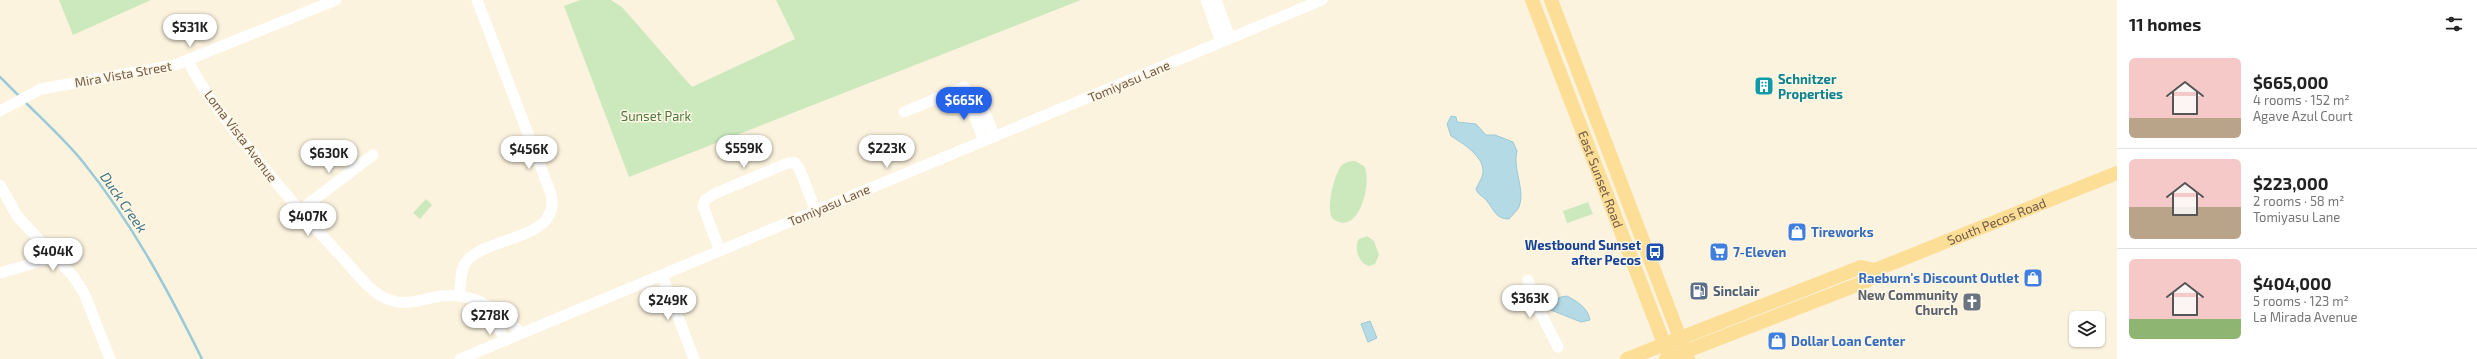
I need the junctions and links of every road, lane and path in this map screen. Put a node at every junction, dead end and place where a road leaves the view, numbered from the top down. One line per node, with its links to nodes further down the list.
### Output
1 (336, 0): 9 (street, Mira Vista Street)
2 (476, 0): 29 (street)
3 (1206, 0): 8 (street)
4 (1216, 0): 8 (street)
5 (1322, 0): 8 (street, Tomiyasu Lane)
6 (1533, 0): 10 (main road); 11 (main road, East Sunset Road)
7 (1551, 0): 10 (main road, East Sunset Road)
8 (1226, 40): 15 (street, Tomiyasu Lane)
9 (188, 61): 13 (street, Mira Vista Street); 21 (street, Loma Vista Avenue)
10 (1585, 88): 19 (main road, East Sunset Road)
11 (1568, 94): 19 (main road); 35 (main road, East Sunset Road)
12 (972, 96): 14 (street); 15 (street); 16 (street)
13 (5, 108)
14 (904, 112)
15 (995, 137): 16 (street, Tomiyasu Lane)
16 (984, 141): 22 (street, Tomiyasu Lane)
17 (373, 155): 21 (street)
18 (2116, 176): 25 (main road, South Pecos Road)
19 (1618, 177): 32 (main road, East Sunset Road)
20 (0, 185): 24 (street)
21 (299, 211): 29 (street, Loma Vista Avenue)
22 (816, 211): 23 (street, Tomiyasu Lane); 23 (street)
23 (720, 251): 27 (street, Tomiyasu Lane)
24 (55, 257): 26 (street); 37 (street)
25 (1875, 270): 32 (main road, South Pecos Road); 36 (main road, South Pecos Road)
26 (0, 273)
27 (662, 275): 31 (street, Tomiyasu Lane); 39 (street)
28 (1528, 280): 34 (street)
29 (459, 295): 30 (street, Loma Vista Avenue)
30 (496, 310): 31 (street, Loma Vista Avenue); 33 (street)
31 (521, 334): 33 (street, Tomiyasu Lane)
32 (1680, 338): 35 (main road, South Pecos Road); 36 (main road, East Sunset Road)
33 (504, 340): 38 (street, Tomiyasu Lane)
34 (1558, 347)
35 (1668, 355): 36 (main road, South Pecos Road); 40 (main road, South Pecos Road)
36 (1687, 355)
37 (110, 359)
38 (460, 359)
39 (694, 359)
40 (1627, 359)

